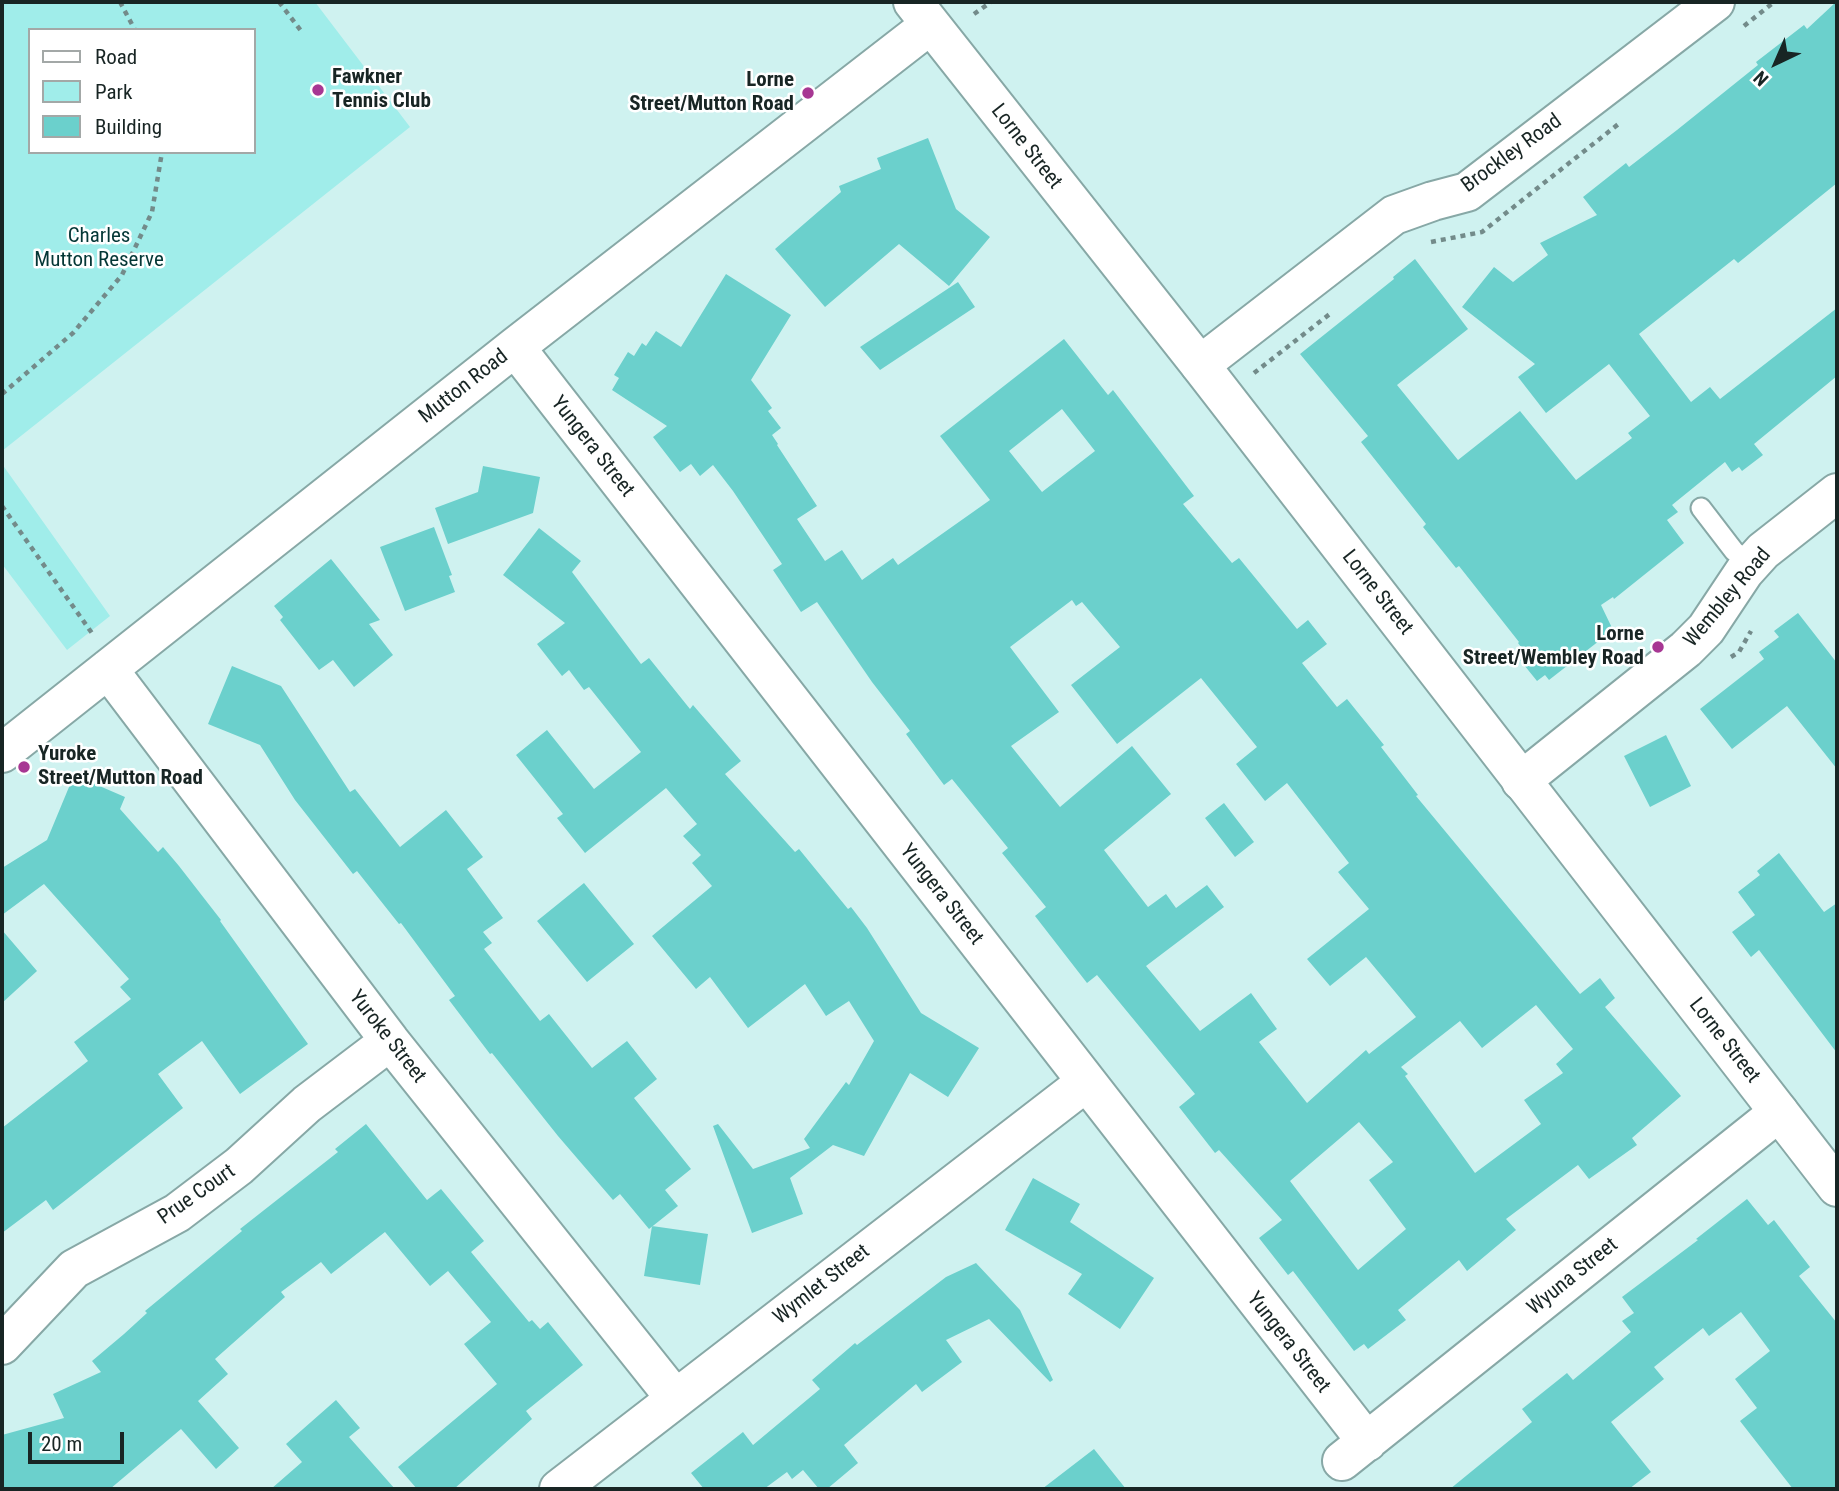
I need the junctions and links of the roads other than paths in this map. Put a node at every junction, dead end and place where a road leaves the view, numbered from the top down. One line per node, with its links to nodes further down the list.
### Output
1 (1715, 2): 4 (street, Brockley Road)
2 (923, 10): 3 (street, Mutton Road); 4 (street, Lorne Street)
3 (515, 347): 8 (street, Mutton Road); 12 (street, Yungera Street)
4 (1200, 365): 10 (street, Lorne Street)
5 (1837, 494): 7 (street, Wembley Road)
6 (1701, 508): 7 (lane)
7 (1751, 565): 10 (street, Wembley Road)
8 (108, 669): 9 (street, Mutton Road); 11 (street, Yuroke Street)
9 (2, 753)
10 (1521, 781): 13 (street, Lorne Street)
11 (390, 1041): 15 (street, Prue Court); 16 (street, Yuroke Street)
12 (1086, 1083): 16 (street, Wymlet Street); 17 (street, Yungera Street)
13 (1779, 1112): 14 (street, Lorne Street); 17 (street, Wyuna Street)
14 (1837, 1186)
15 (2, 1345)
16 (675, 1398): 18 (street, Wymlet Street)
17 (1354, 1452)
18 (559, 1489)

